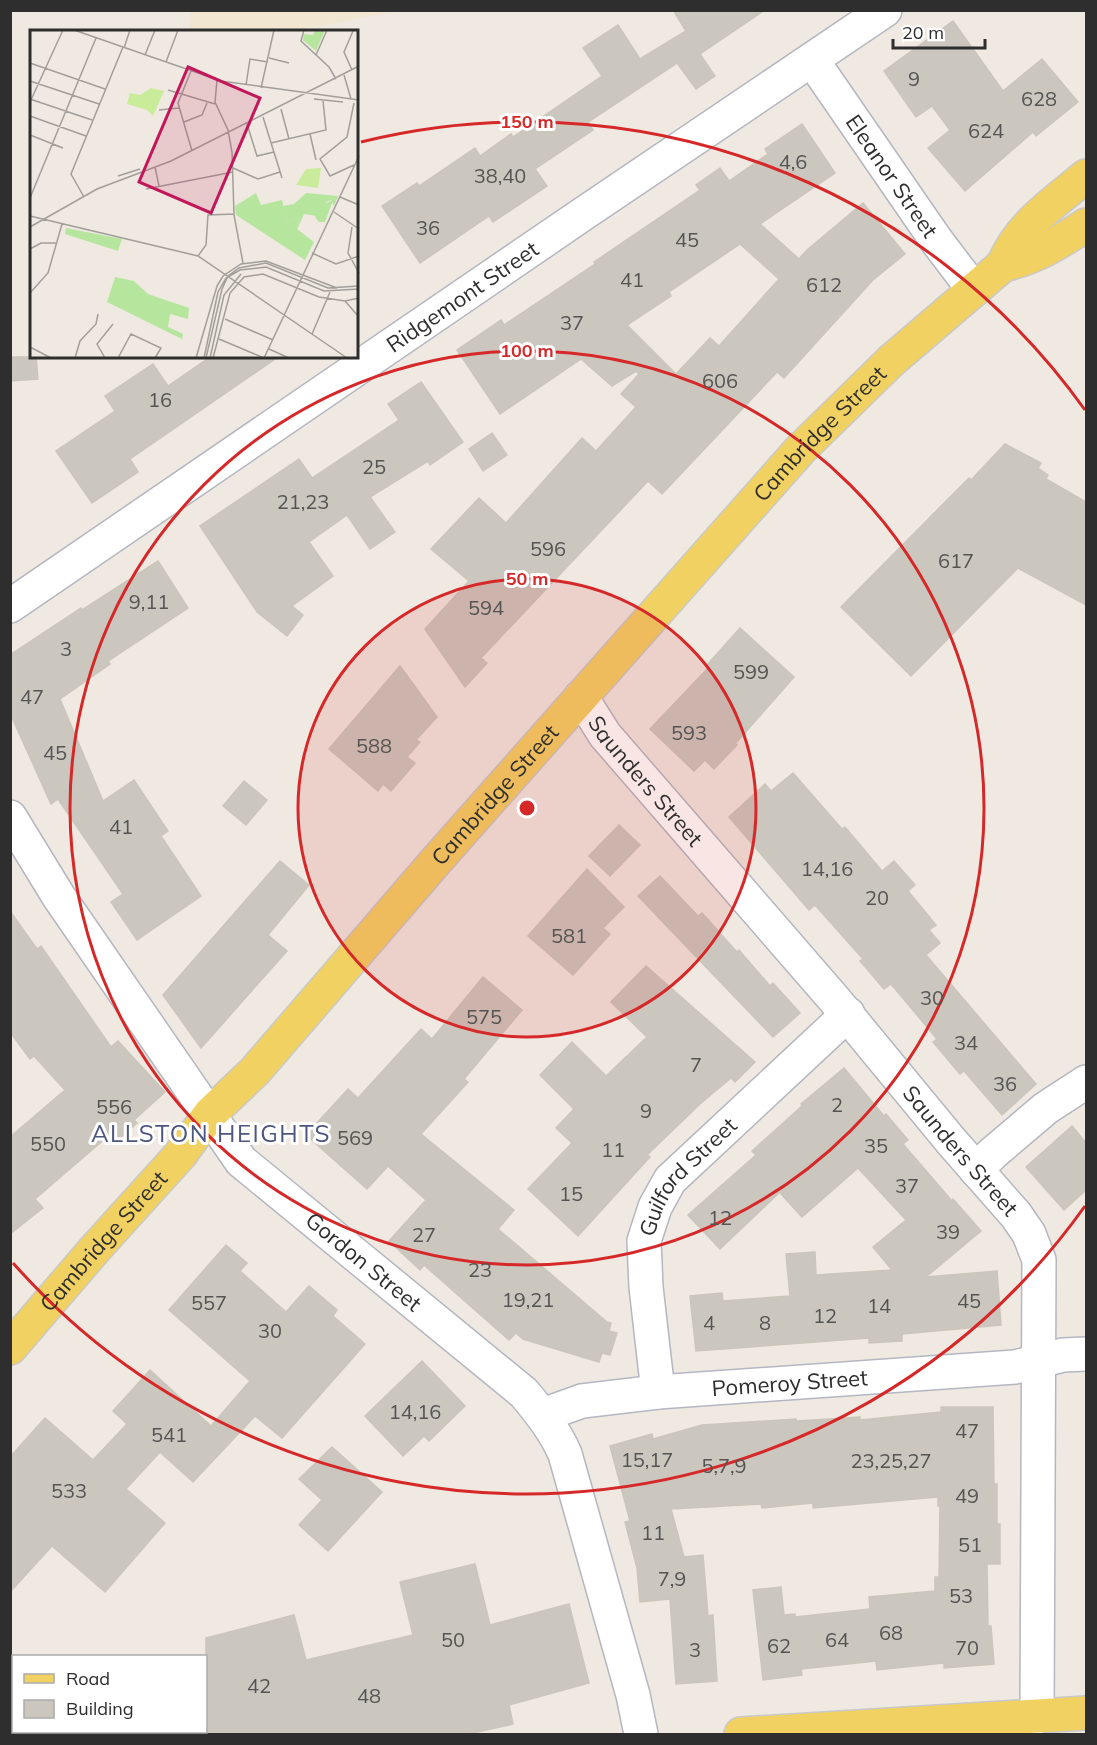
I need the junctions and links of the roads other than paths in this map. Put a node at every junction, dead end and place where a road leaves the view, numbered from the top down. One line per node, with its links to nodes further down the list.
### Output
1 (885, 10): 2 (street, Ridgemont Street)
2 (812, 60): 6 (street, Eleanor Street); 7 (street, Ridgemont Street)
3 (1086, 176): 5 (main road, Cambridge Street)
4 (1086, 225): 5 (main road, Cambridge Street)
5 (1003, 265): 6 (main road, Cambridge Street)
6 (974, 290): 8 (main road, Cambridge Street)
7 (10, 606)
8 (581, 697): 10 (street, Saunders Street); 12 (main road, Cambridge Street)
9 (10, 817): 12 (street, Gordon Street)
10 (848, 1014): 13 (street, Saunders Street); 17 (street, Guilford Street)
11 (1086, 1082): 13 (street)
12 (210, 1114): 14 (main road, Cambridge Street); 18 (street, Gordon Street)
13 (976, 1170): 16 (street, Saunders Street)
14 (14, 1336)
15 (1086, 1354): 16 (street, Pomeroy Street)
16 (1039, 1359): 17 (street, Pomeroy Street); 20 (street, Saunders Street)
17 (658, 1392): 18 (street, Pomeroy Street)
18 (543, 1415): 21 (street, Gordon Street)
19 (1086, 1713): 20 (main road)
20 (1037, 1717): 22 (main road)
21 (641, 1734)
22 (741, 1734)

